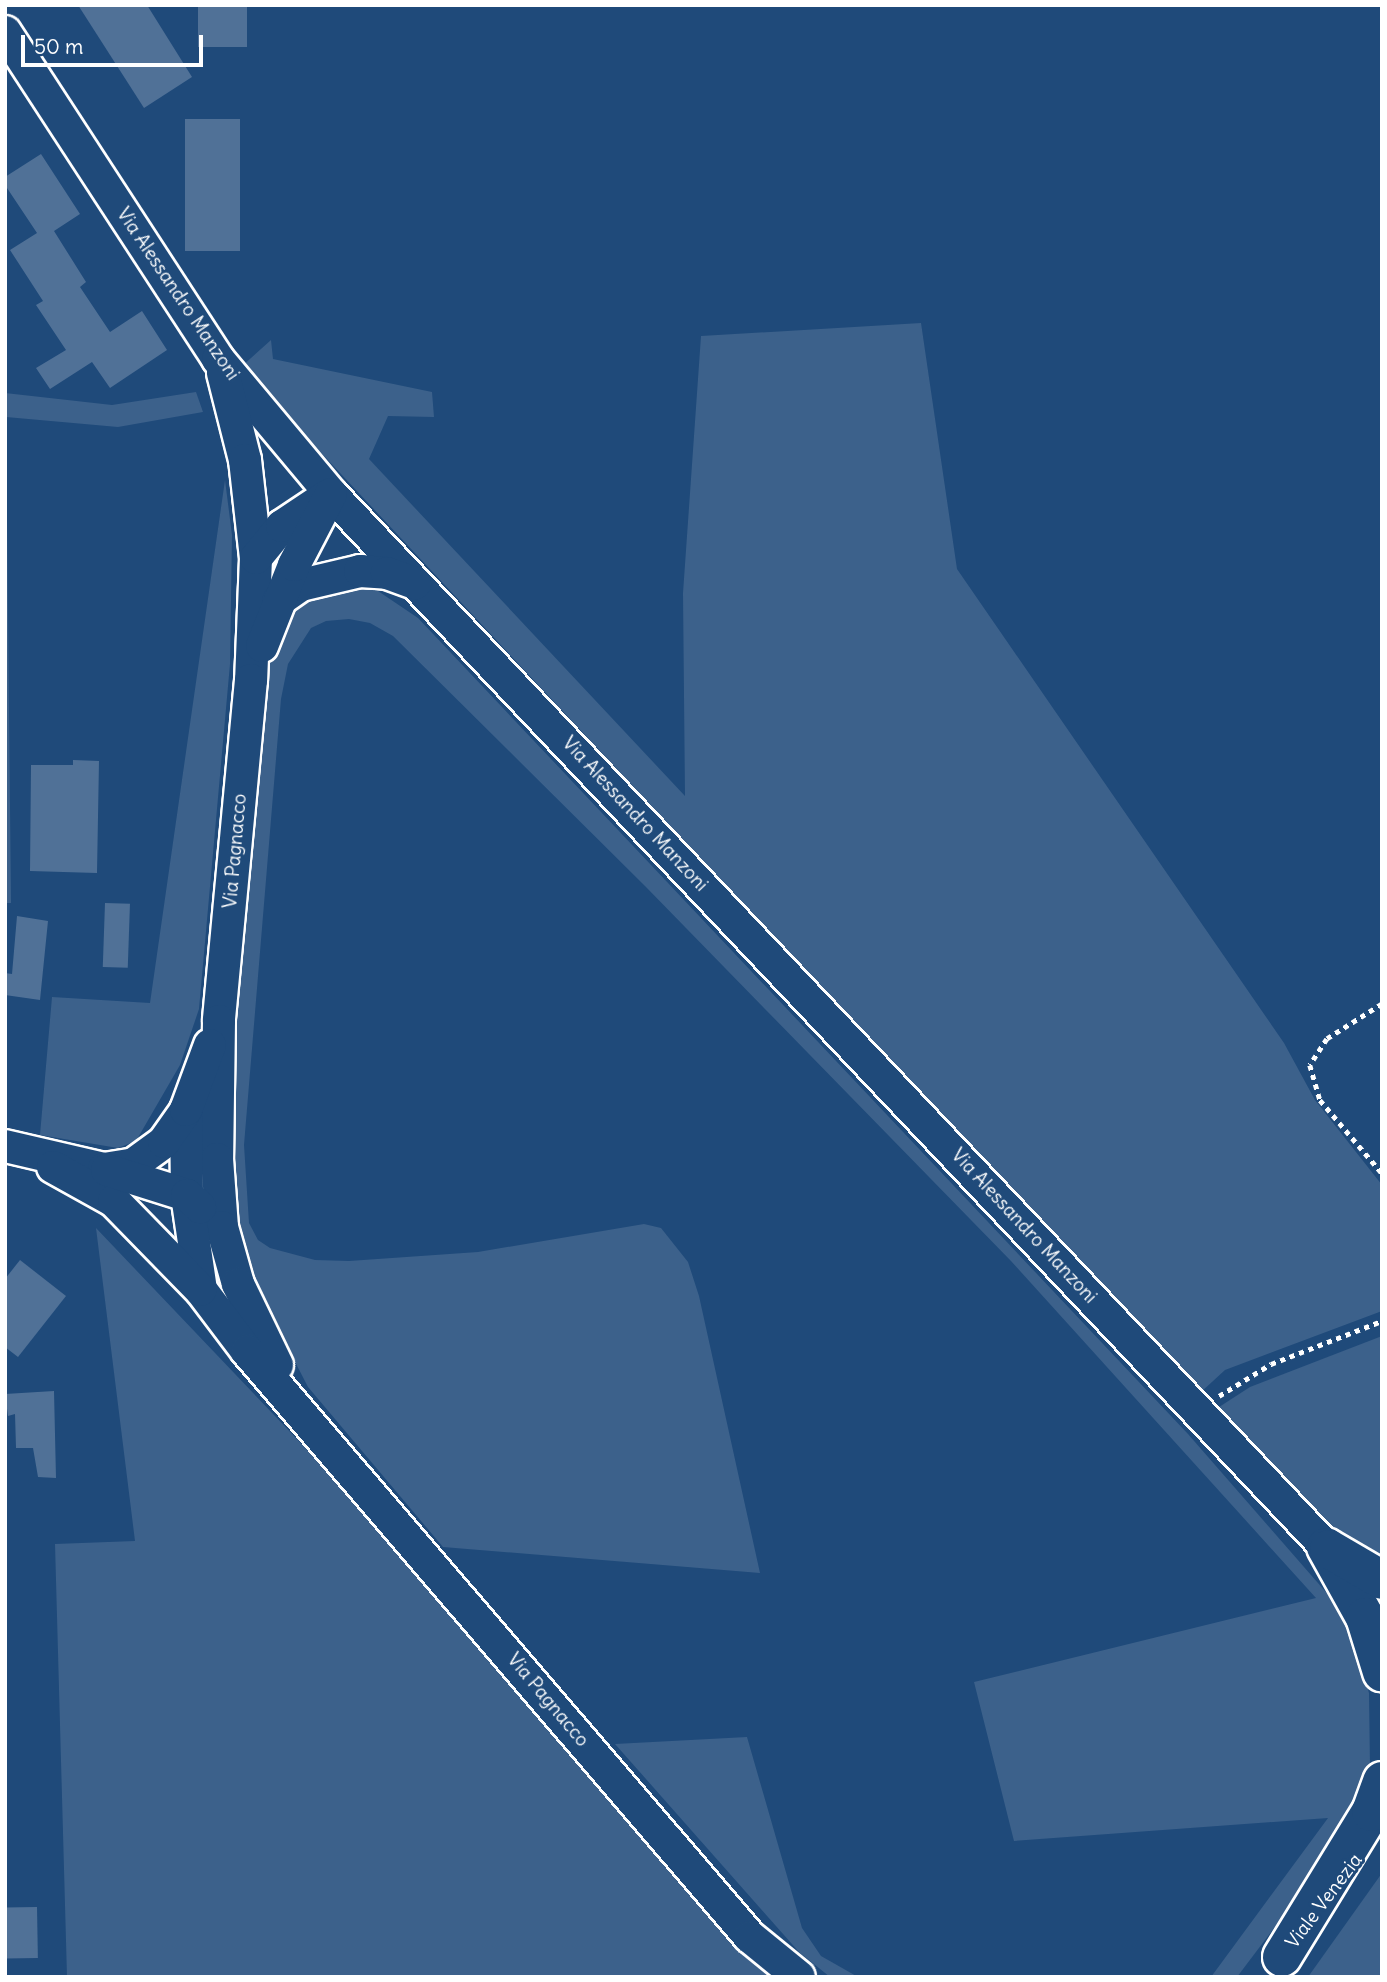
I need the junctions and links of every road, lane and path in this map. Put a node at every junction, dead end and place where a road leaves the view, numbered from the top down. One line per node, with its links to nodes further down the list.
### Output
1 (5, 32): 2 (street, Via Alessandro Manzoni)
2 (218, 359): 3 (street, Via Alessandro Manzoni); 4 (street, Via Pagnacco)
3 (331, 494): 4 (street); 5 (street, Via Alessandro Manzoni); 6 (street, Via Pagnacco)
4 (256, 558): 7 (street, Via Pagnacco)
5 (417, 584): 6 (street); 21 (street, Via Alessandro Manzoni)
6 (278, 601): 7 (street, Via Pagnacco)
7 (251, 680): 9 (street, Via Pagnacco)
8 (1382, 1003): 14 (path)
9 (219, 1021): 10 (street, Via Pagnacco); 12 (street, Via Pagnacco)
10 (186, 1110): 13 (street, Via Pagnacco); 15 (street, Via Pagnacco)
11 (13, 1148): 13 (street, Via Pagnacco); 16 (street, Via Pagnacco)
12 (217, 1159): 15 (street); 17 (street, Via Pagnacco)
13 (104, 1169): 15 (street, Via Pagnacco)
14 (1382, 1173)
15 (187, 1195): 16 (street, Via Pagnacco); 17 (street, Via Pagnacco); 18 (street, Via Pagnacco)
16 (114, 1201): 18 (street, Via Pagnacco)
17 (222, 1227): 20 (street, Via Pagnacco)
18 (201, 1290): 20 (street, Via Pagnacco)
19 (1382, 1321): 21 (path)
20 (304, 1414): 28 (street, Via Pagnacco)
21 (1201, 1414): 22 (street, Via Alessandro Manzoni)
22 (1326, 1547): 23 (highway); 24 (highway)
23 (1382, 1580)
24 (1382, 1672)
25 (1382, 1782): 27 (highway)
26 (1382, 1825): 27 (highway, Viale Venezia)
27 (1274, 1967)
28 (799, 1977)

